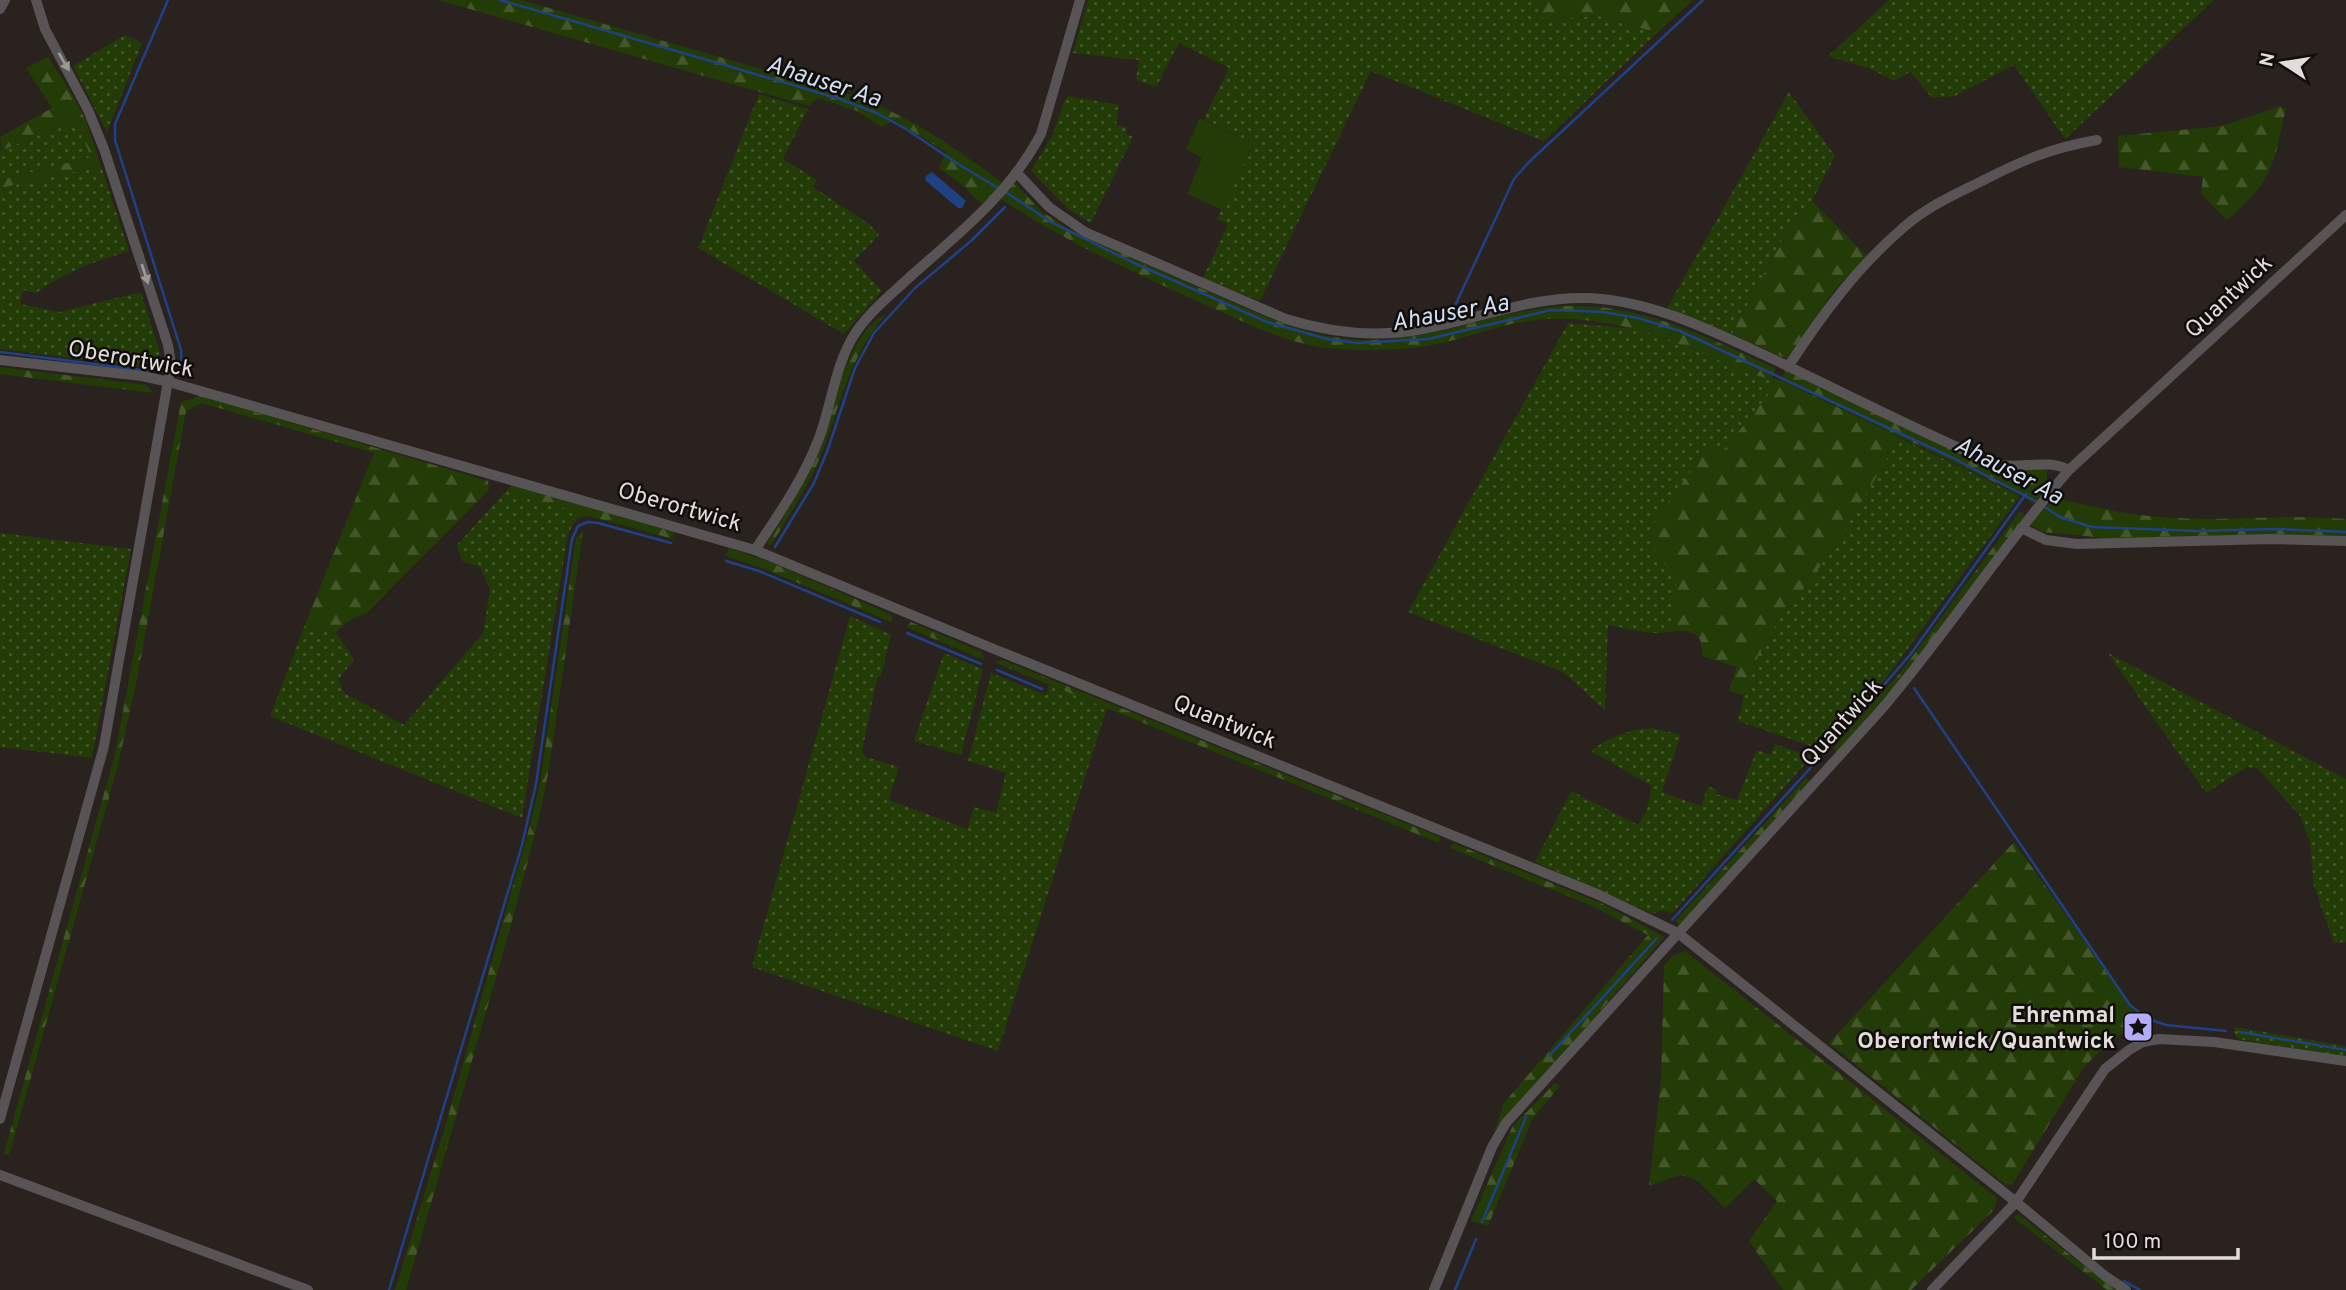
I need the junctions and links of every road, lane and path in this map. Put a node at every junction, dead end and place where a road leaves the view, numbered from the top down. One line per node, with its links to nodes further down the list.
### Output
1 (5, 0): 4 (street)
2 (36, 0): 10 (street, one-way to 10)
3 (1080, 0): 6 (street, Oberortwick)
4 (0, 9)
5 (2097, 140): 9 (street)
6 (1018, 174): 9 (street); 14 (street, Oberortwick)
7 (2346, 215): 11 (street, Quantwick)
8 (0, 360): 10 (street, Oberortwick)
9 (1788, 367): 11 (street)
10 (169, 382): 14 (street, Oberortwick); 17 (street)
11 (2069, 470): 12 (street, Quantwick)
12 (2021, 528): 13 (street); 15 (street, Quantwick)
13 (2346, 541)
14 (755, 550): 15 (street, Quantwick)
15 (1678, 933): 19 (street, Quantwick); 21 (street, Quantwick)
16 (2346, 1062): 19 (street)
17 (0, 1119)
18 (0, 1175): 20 (street)
19 (2017, 1202): 22 (street); 23 (street, Quantwick)
20 (308, 1290)
21 (1434, 1290)
22 (1932, 1290)
23 (2126, 1290)

